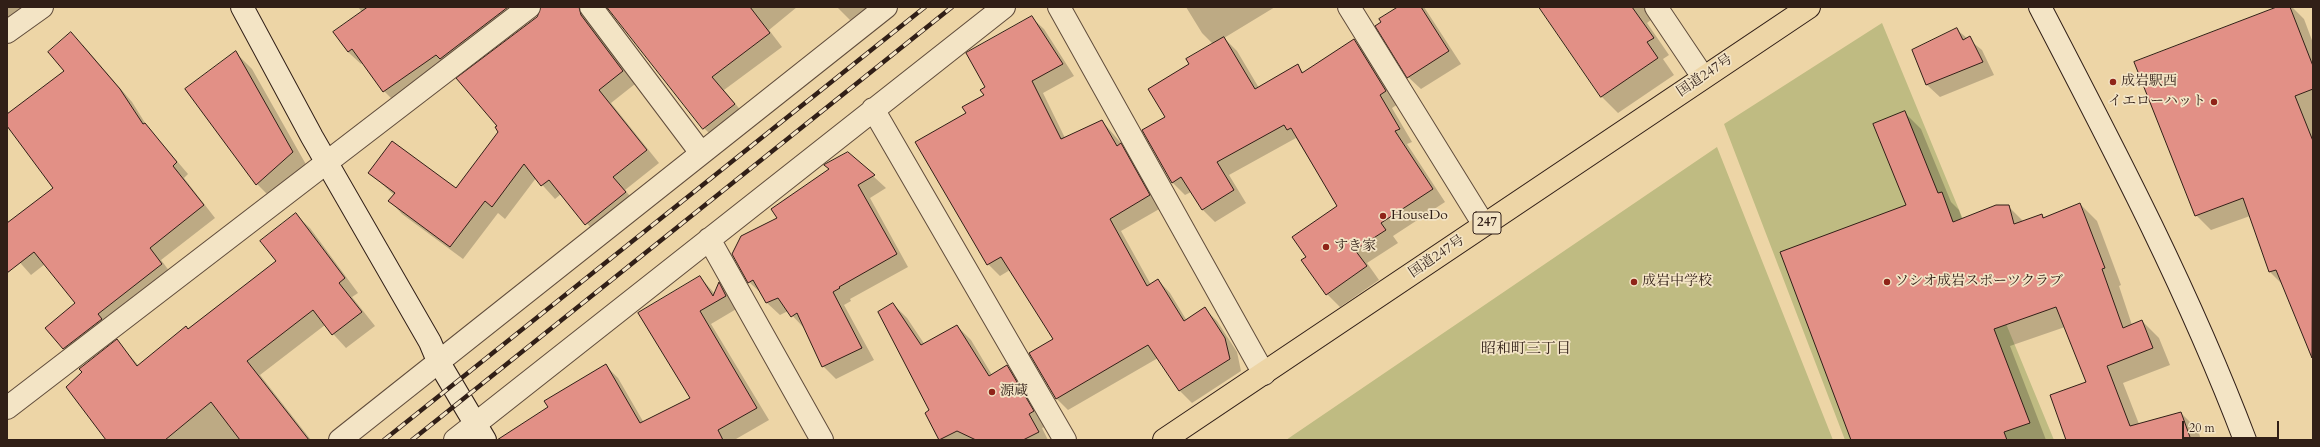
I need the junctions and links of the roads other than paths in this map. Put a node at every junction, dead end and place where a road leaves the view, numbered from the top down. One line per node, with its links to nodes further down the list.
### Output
1 (42, 7): 12 (street)
2 (242, 7): 16 (street)
3 (529, 7): 16 (street)
4 (591, 7): 15 (street)
5 (886, 7): 15 (street)
6 (1004, 7): 14 (street)
7 (1058, 7): 20 (street)
8 (1349, 7): 17 (street)
9 (1656, 7): 13 (street)
10 (1809, 7): 13 (highway, 国道247号 / 247)
11 (2040, 7): 28 (street)
12 (7, 32)
13 (1704, 77): 17 (highway, 国道247号 / 247)
14 (873, 109): 18 (street); 26 (street)
15 (701, 153): 19 (street)
16 (326, 162): 19 (street); 21 (street)
17 (1484, 225): 20 (highway, 国道247号 / 247)
18 (708, 239): 22 (street); 25 (street)
19 (438, 361): 22 (street); 23 (street)
20 (1264, 374): 27 (highway, 国道247号 / 247)
21 (7, 408)
22 (480, 432): 24 (street)
23 (340, 440)
24 (455, 440)
25 (822, 440)
26 (1065, 440)
27 (1164, 440)
28 (2246, 440)

